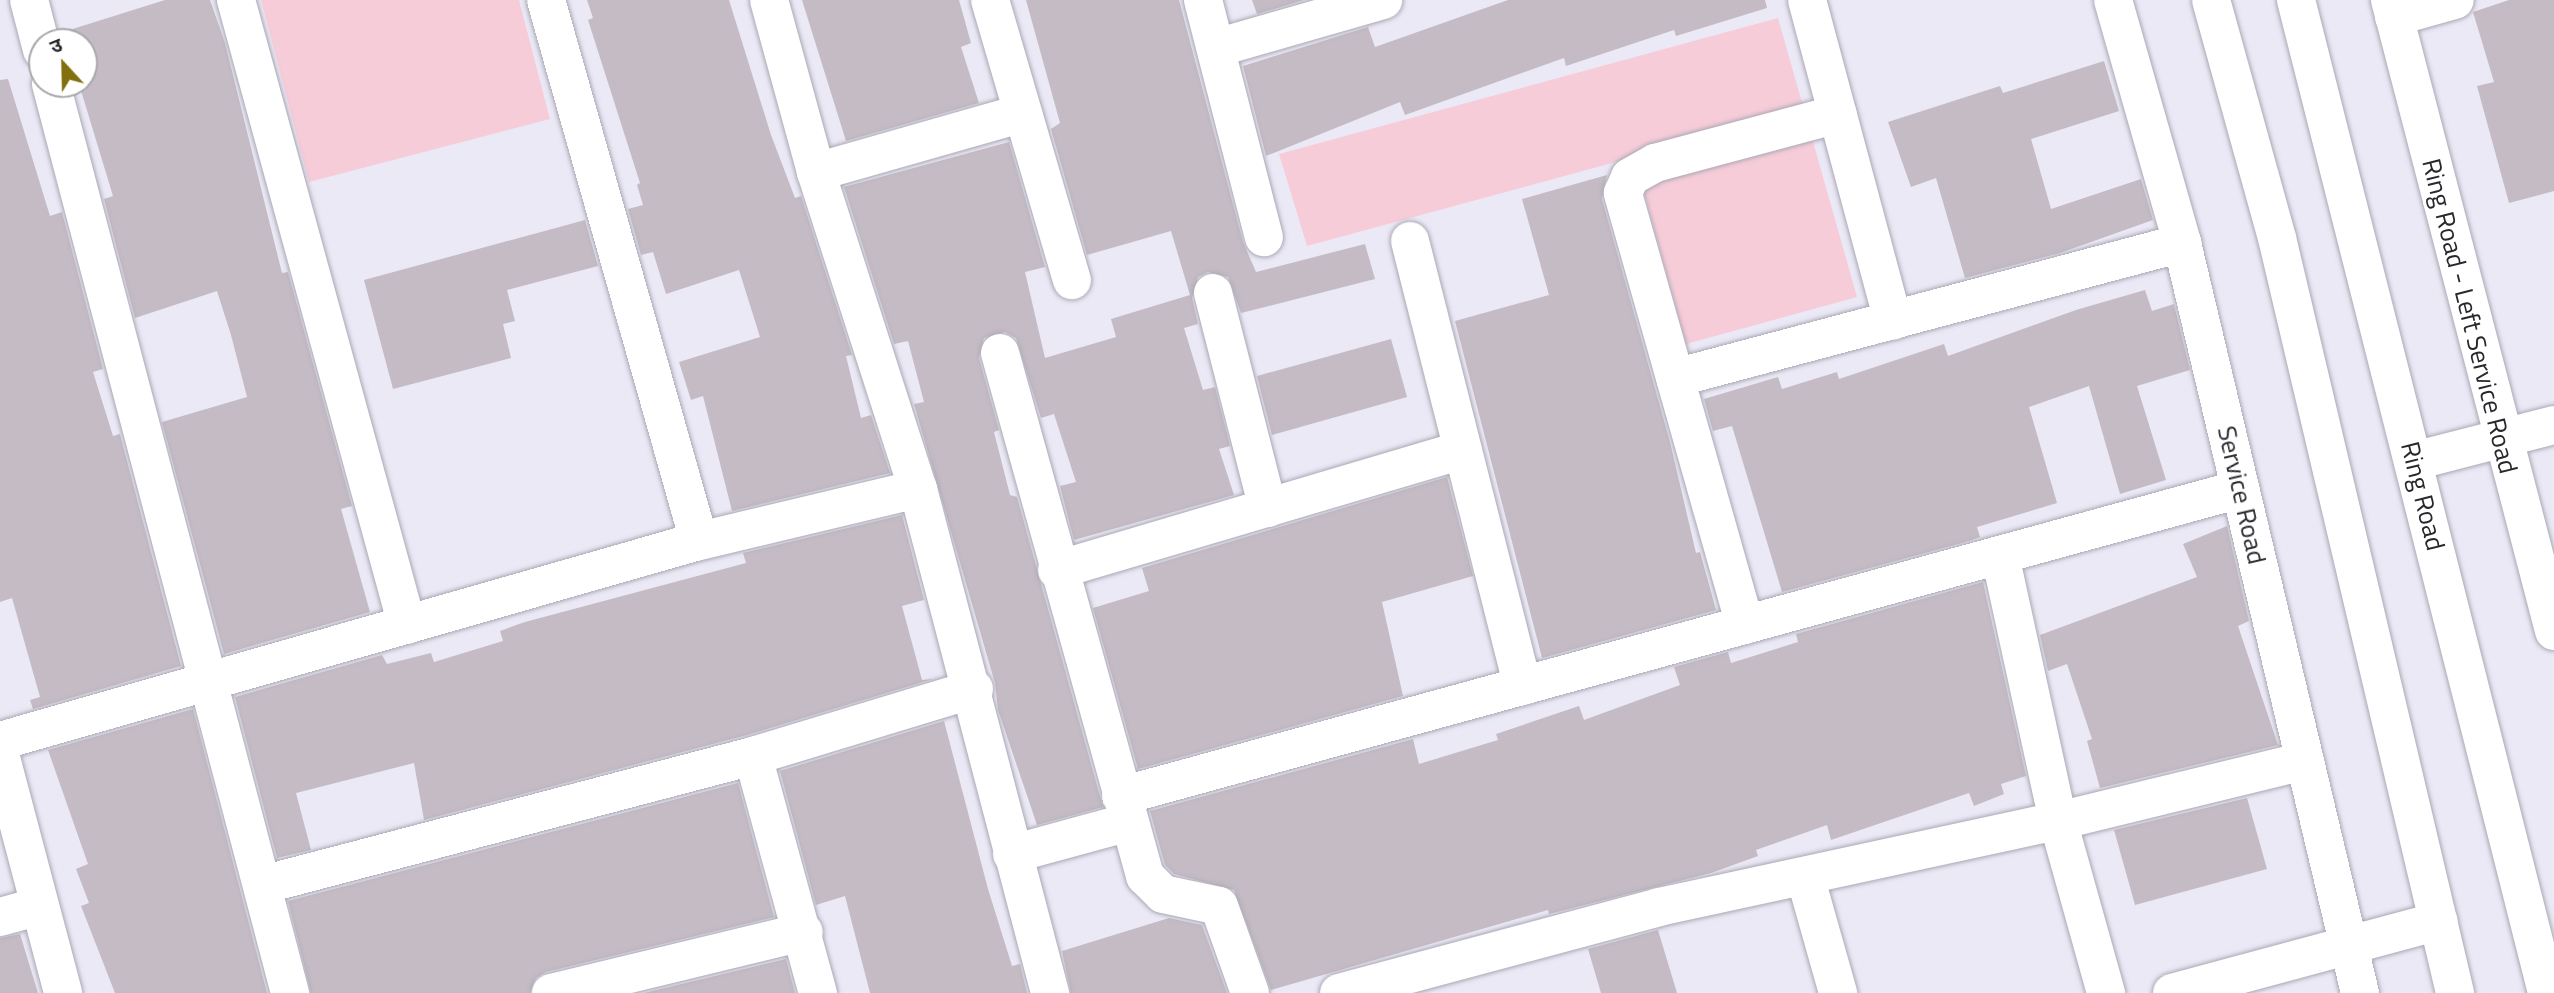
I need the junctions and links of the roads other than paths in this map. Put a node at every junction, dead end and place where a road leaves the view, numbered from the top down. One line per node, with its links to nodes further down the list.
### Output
1 (29, 0): 14 (street)
2 (236, 0): 38 (street)
3 (546, 0): 35 (street)
4 (769, 0): 19 (street)
5 (990, 0): 17 (street)
6 (1203, 0): 15 (street)
7 (1383, 0): 15 (street)
8 (1807, 0): 18 (street)
9 (2113, 0): 22 (street, Service Road)
10 (2211, 0): 55 (street)
11 (2296, 0): 31 (street, Ring Road)
12 (2455, 0): 13 (street)
13 (2392, 8): 29 (street, Ring Road - Left Service Road)
14 (36, 28)
15 (1216, 48): 20 (street)
16 (55, 98): 41 (street)
17 (1023, 113): 19 (street); 23 (street)
18 (1838, 114): 25 (street); 27 (street)
19 (816, 172): 32 (street)
20 (1264, 237)
21 (1410, 241): 30 (street)
22 (2182, 243): 25 (street); 33 (street, Service Road)
23 (1073, 280)
24 (1213, 293): 34 (street)
25 (1893, 321): 27 (street)
26 (1000, 353): 37 (street)
27 (1675, 379): 39 (street)
28 (2554, 425): 29 (street)
29 (2501, 440): 31 (street); 40 (street, Ring Road - Left Service Road)
30 (1463, 450): 34 (street); 42 (street)
31 (2414, 461): 71 (street, Ring Road)
32 (918, 488): 35 (street); 43 (street)
33 (2240, 489): 36 (street); 47 (street, Service Road)
34 (1268, 508): 37 (street)
35 (699, 541): 38 (street)
36 (2000, 555): 39 (street); 49 (street)
37 (1057, 570): 48 (street)
38 (407, 625): 41 (street)
39 (1745, 625): 42 (street)
40 (2554, 631)
41 (208, 681): 44 (street); 52 (street)
42 (1523, 685): 48 (street)
43 (974, 689): 46 (street); 50 (street)
44 (0, 741)
45 (0, 754): 53 (street)
46 (753, 756): 52 (street); 56 (street)
47 (2305, 761): 49 (street); 57 (street, Service Road)
48 (1125, 809): 50 (street); 64 (street)
49 (2058, 821): 51 (street); 67 (street)
50 (1012, 854): 63 (street)
51 (1805, 876): 65 (street); 66 (street)
52 (262, 885): 60 (street)
53 (40, 906): 54 (street); 59 (street)
54 (0, 916)
55 (2438, 921): 57 (street); 70 (street)
56 (804, 932): 58 (street); 62 (street)
57 (2348, 945): 68 (street); 69 (street, Service Road)
58 (619, 984): 61 (street)
59 (63, 993)
60 (290, 993)
61 (551, 993)
62 (818, 993)
63 (1050, 993)
64 (1250, 993)
65 (1339, 993)
66 (1838, 993)
67 (2106, 993)
68 (2172, 993)
69 (2360, 993)
70 (2455, 993)
71 (2547, 993)

